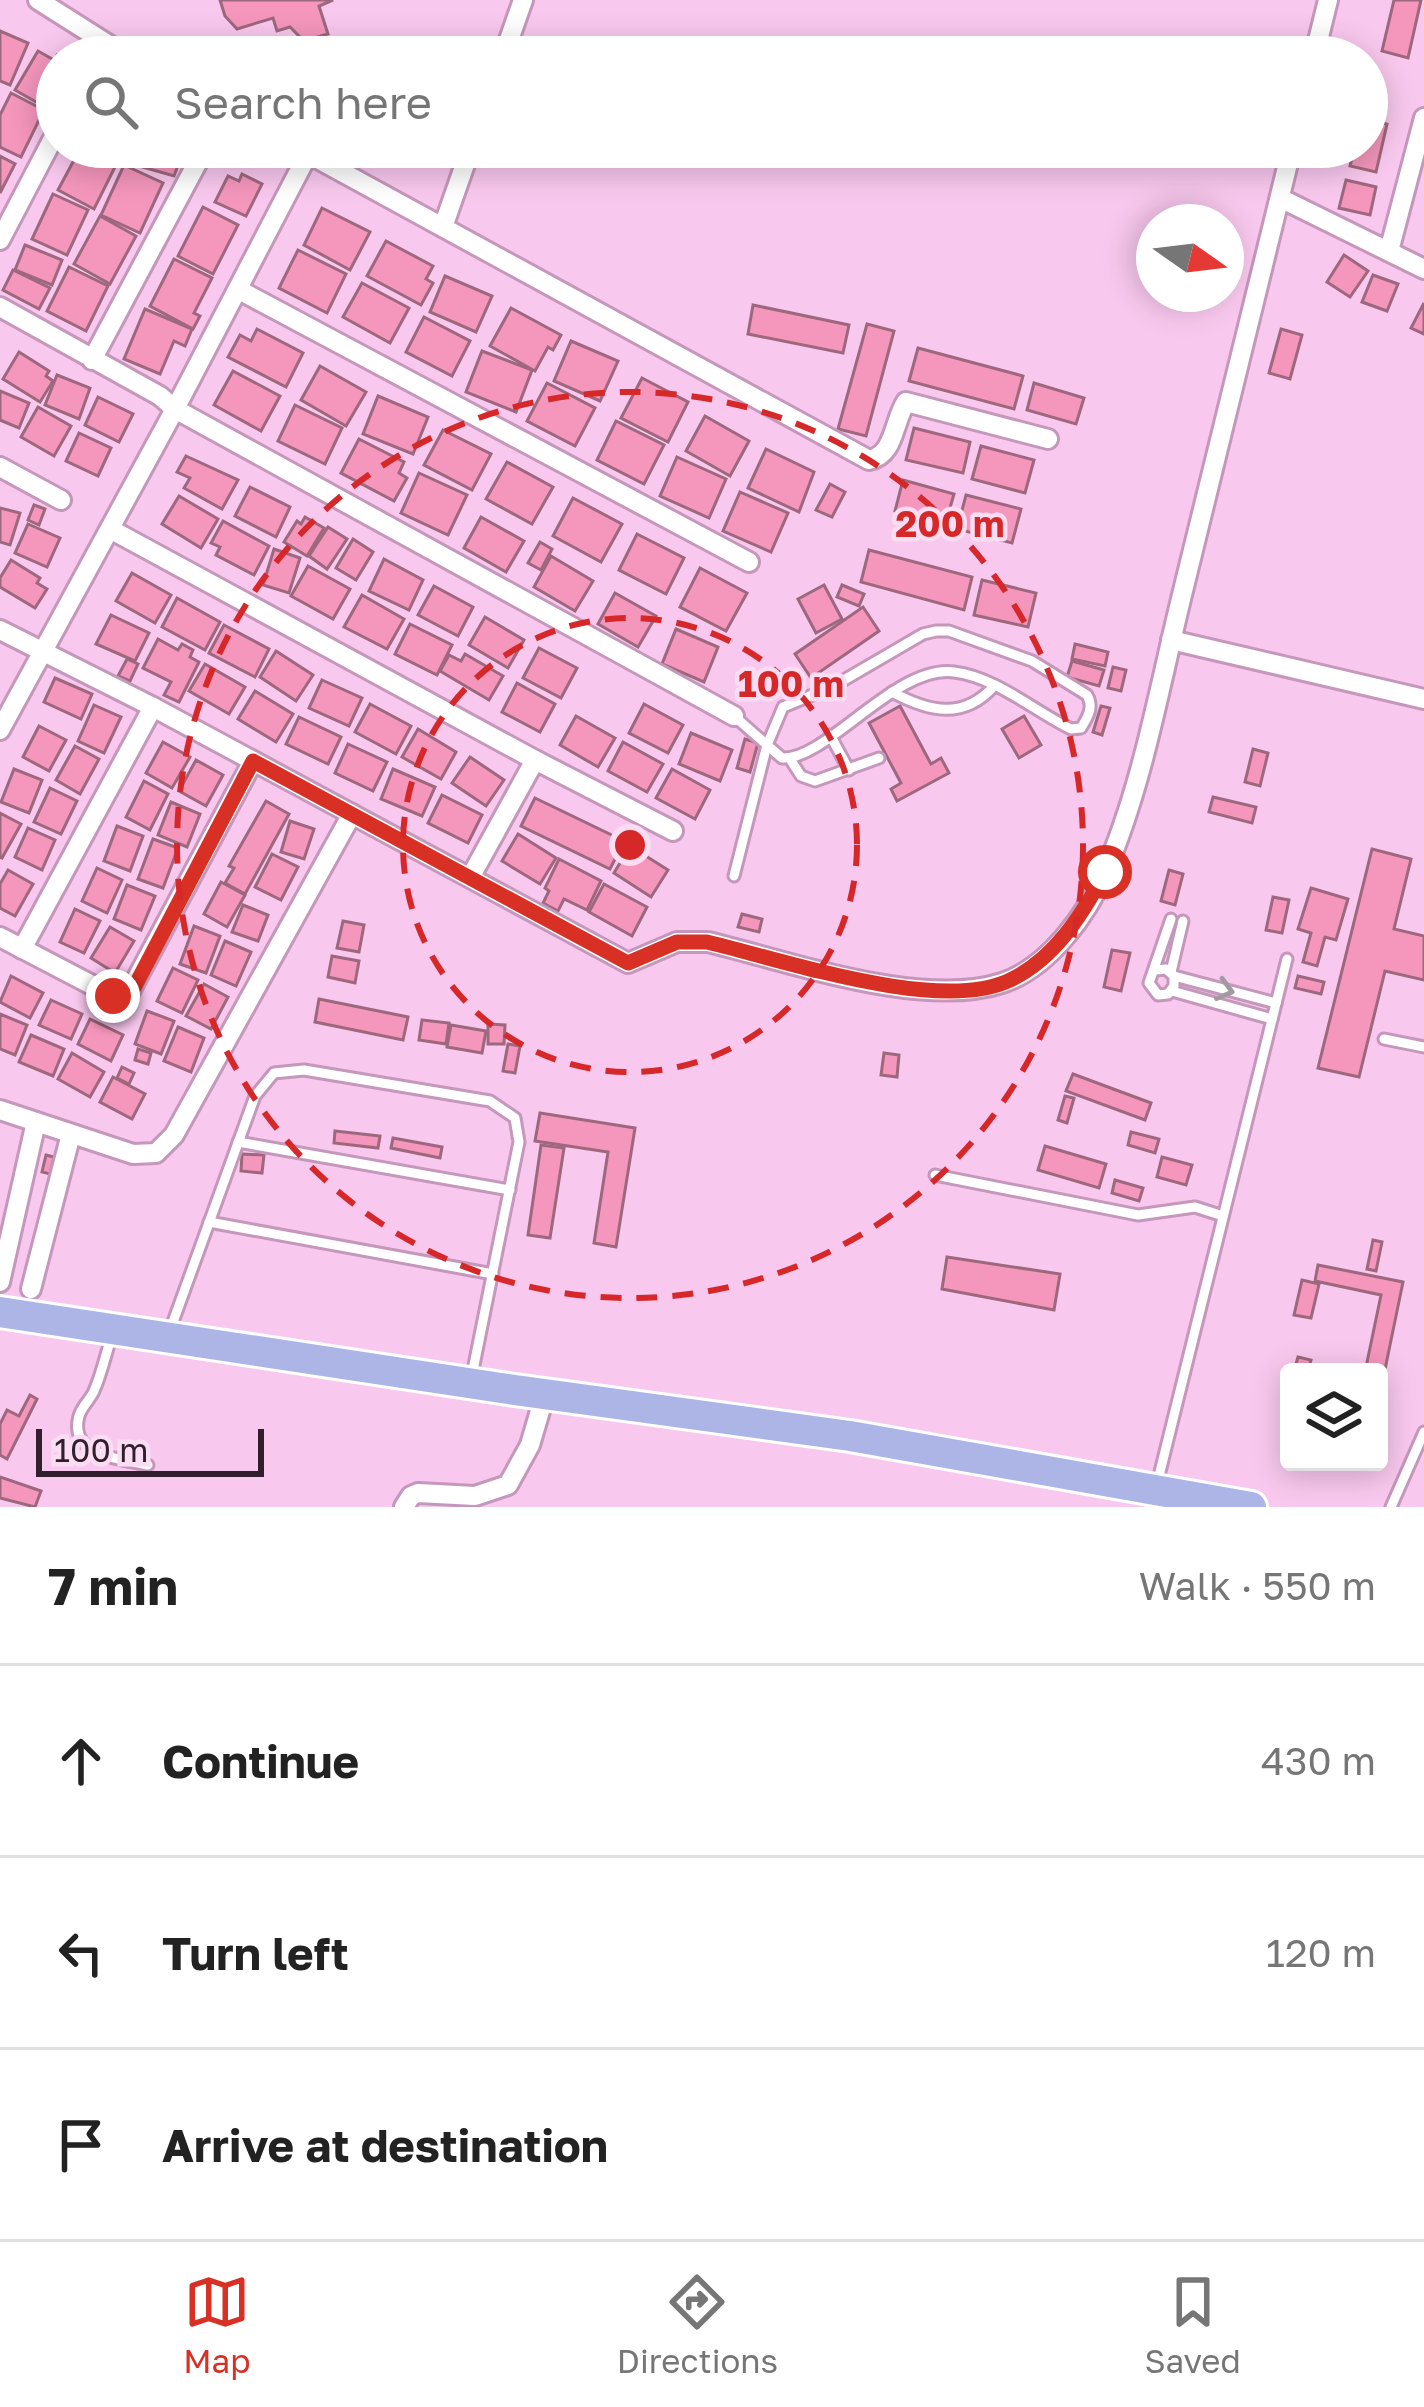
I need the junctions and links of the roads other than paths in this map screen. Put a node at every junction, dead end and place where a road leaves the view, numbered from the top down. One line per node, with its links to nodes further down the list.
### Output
1 (38, 0): 4 (street)
2 (523, 0): 5 (street)
3 (1328, 0): 6 (street)
4 (82, 36)
5 (510, 36)
6 (1319, 36)
7 (1424, 118): 17 (street)
8 (38, 168): 16 (street)
9 (194, 168): 21 (street)
10 (294, 168): 19 (street)
11 (335, 168): 15 (street)
12 (464, 168): 15 (street)
13 (1287, 168): 14 (street)
14 (1280, 198): 17 (street); 29 (street)
15 (443, 227): 23 (street)
16 (0, 240)
17 (1389, 251): 18 (street)
18 (1424, 269)
19 (238, 290): 22 (street); 27 (street)
20 (0, 307): 21 (street)
21 (92, 360): 22 (street)
22 (176, 409): 26 (street); 35 (street)
23 (1048, 439)
24 (0, 467): 25 (street)
25 (61, 500)
26 (110, 529): 30 (street); 41 (street)
27 (748, 562)
28 (0, 630): 30 (street)
29 (1171, 640): 33 (street); 46 (street)
30 (43, 653): 34 (street); 36 (street)
31 (994, 686): 32 (lane); 32 (lane); 38 (lane)
32 (892, 692): 37 (lane)
33 (1424, 699)
34 (153, 707): 42 (street); 49 (street)
35 (734, 716): 38 (lane)
36 (0, 730)
37 (830, 735): 40 (lane); 43 (lane)
38 (767, 746): 40 (lane); 47 (lane)
39 (879, 758): 43 (lane)
40 (790, 759): 43 (lane)
41 (535, 760): 45 (street); 46 (street)
42 (253, 761): 44 (street); 49 (street)
43 (849, 770)
44 (352, 814): 46 (street); 60 (street)
45 (673, 831)
46 (471, 876)
47 (734, 876)
48 (0, 937): 49 (street)
49 (22, 949)
50 (1287, 959): 54 (lane)
51 (1156, 970): 52 (lane); 52 (lane); 53 (lane)
52 (1172, 974): 53 (lane); 54 (lane, one-way to 54)
53 (1172, 991): 55 (lane)
54 (1276, 1004): 55 (lane)
55 (1272, 1019): 64 (lane)
56 (1384, 1039): 57 (lane)
57 (1424, 1047)
58 (0, 1110): 59 (street)
59 (36, 1122): 60 (street); 67 (street)
60 (71, 1134): 68 (street)
61 (238, 1142): 63 (lane); 63 (lane); 65 (lane)
62 (935, 1175): 64 (lane)
63 (510, 1190): 66 (lane)
64 (1223, 1216): 76 (lane)
65 (209, 1222): 66 (lane); 71 (lane)
66 (493, 1274): 72 (lane)
67 (0, 1282)
68 (32, 1289)
69 (0, 1312): 70 (main road)
70 (114, 1329): 71 (main road); 75 (lane)
71 (167, 1338): 72 (main road)
72 (470, 1383): 73 (main road)
73 (545, 1394): 76 (main road); 77 (street)
74 (1424, 1432): 79 (lane)
75 (148, 1465)
76 (1155, 1498): 78 (main road)
77 (404, 1507)
78 (1251, 1507)
79 (1390, 1507)

